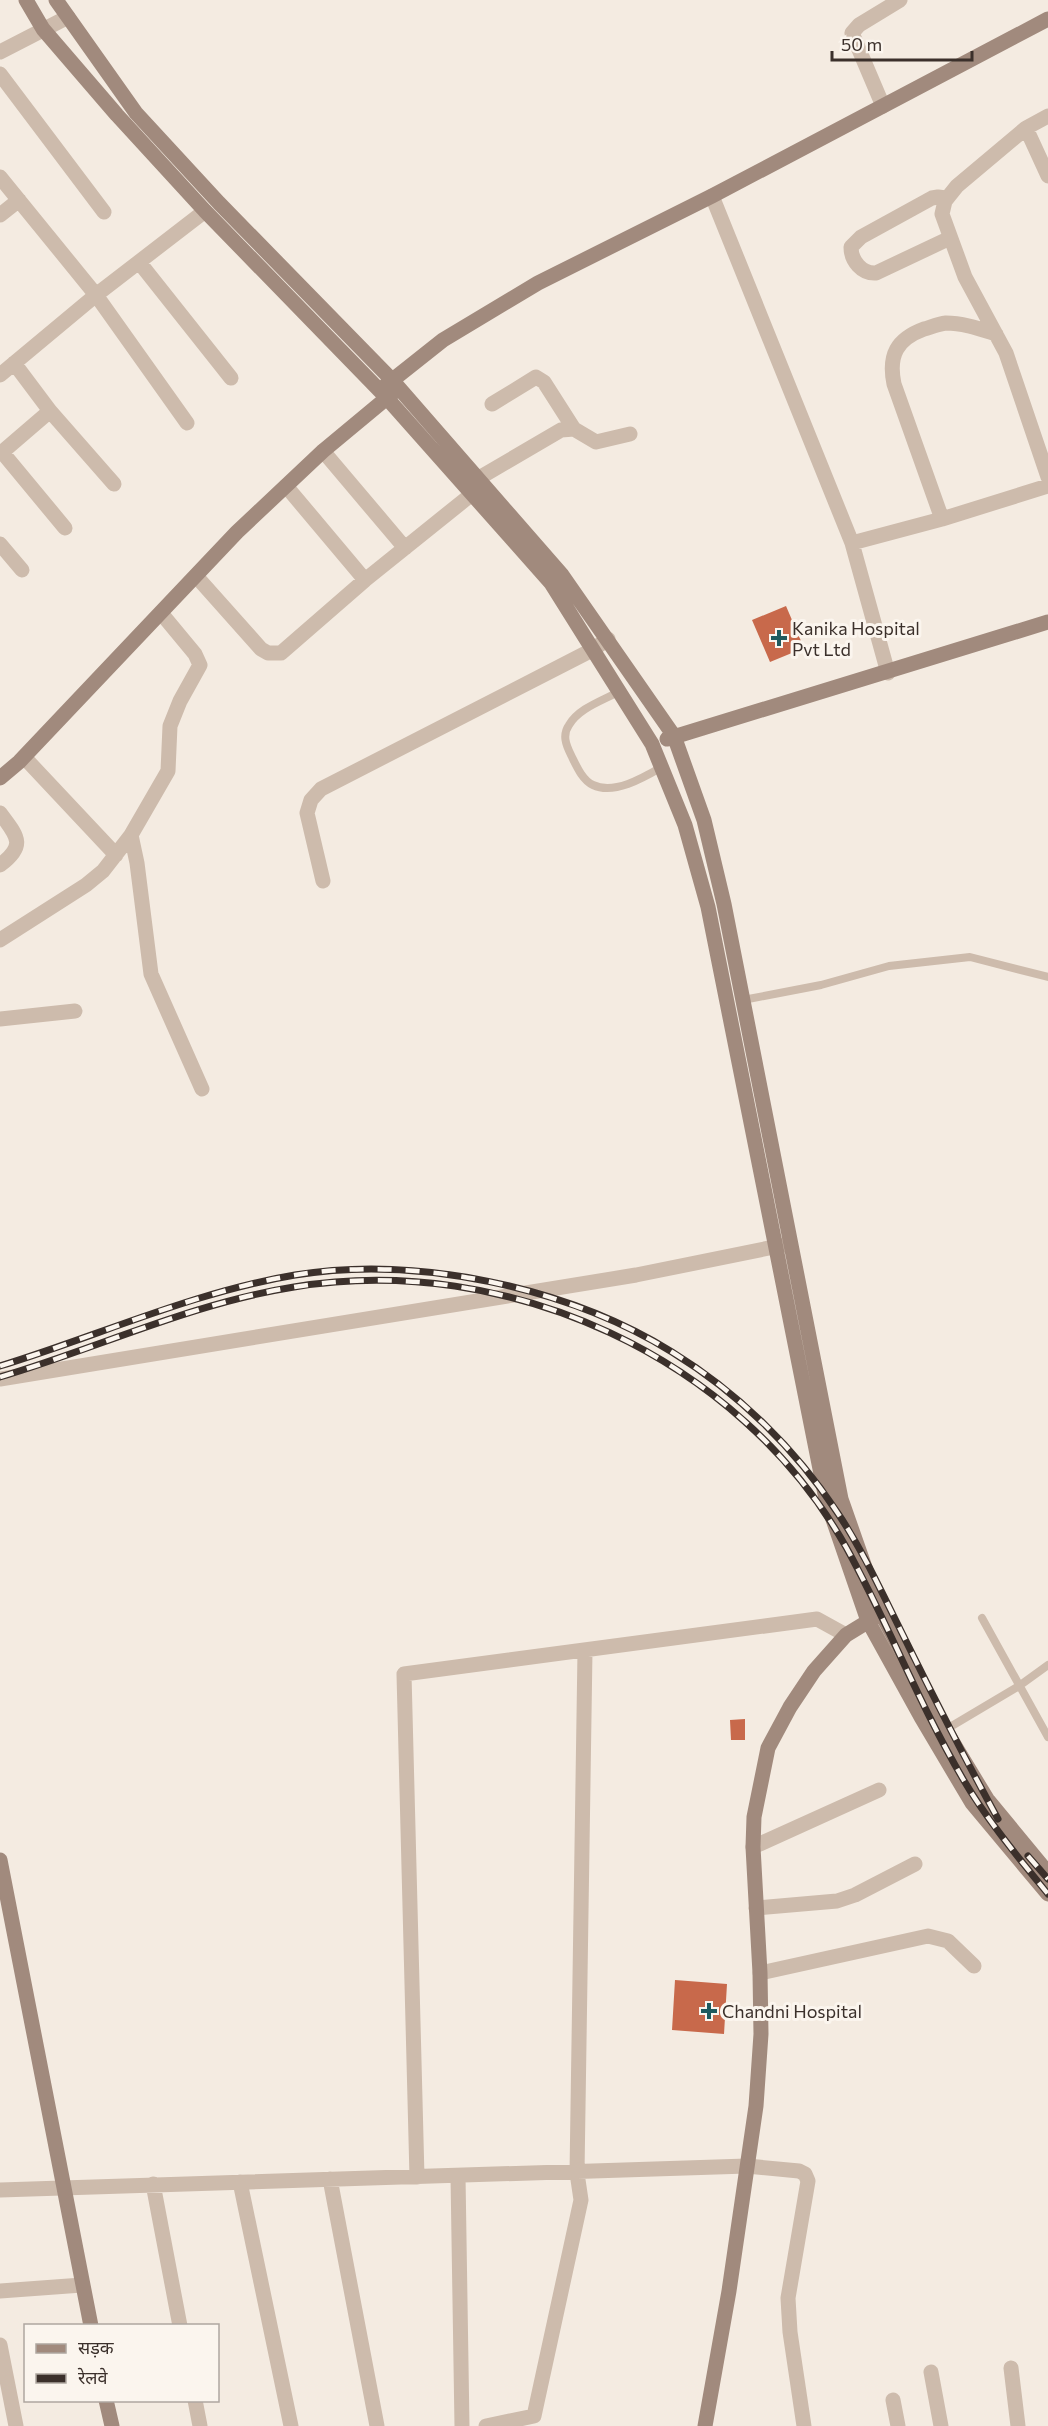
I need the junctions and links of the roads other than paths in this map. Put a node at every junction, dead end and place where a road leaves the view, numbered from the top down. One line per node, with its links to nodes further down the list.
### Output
1 (26, 0): 6 (main road)
2 (56, 0): 4 (main road)
3 (900, 0): 9 (street)
4 (68, 17): 6 (street); 27 (main road)
5 (1048, 19): 9 (main road)
6 (43, 29): 7 (street); 17 (main road)
7 (0, 52)
8 (0, 74): 18 (street)
9 (883, 106): 14 (main road)
10 (1048, 116): 11 (street)
11 (1026, 128): 12 (street); 15 (street)
12 (1048, 176)
13 (0, 177): 16 (street)
14 (712, 196): 27 (main road); 44 (street)
15 (946, 198): 20 (street); 20 (street)
16 (19, 200): 19 (street); 22 (street)
17 (205, 211): 21 (street); 28 (main road)
18 (104, 212)
19 (0, 215)
20 (950, 238): 23 (street)
21 (139, 262): 22 (street); 26 (street)
22 (96, 295): 24 (street); 31 (street)
23 (996, 334): 36 (street); 42 (street)
24 (14, 363): 25 (street); 30 (street)
25 (0, 375)
26 (231, 378)
27 (395, 384): 28 (main road); 37 (main road)
28 (383, 394): 34 (main road); 41 (main road)
29 (492, 404): 32 (street)
30 (50, 411): 35 (street); 38 (street)
31 (187, 423)
32 (573, 429): 33 (street); 37 (street)
33 (630, 434)
34 (323, 450): 39 (main road); 46 (street)
35 (1, 453): 43 (street)
36 (1048, 477)
37 (479, 478): 52 (main road)
38 (114, 484)
39 (286, 486): 48 (main road); 49 (street)
40 (1048, 486): 42 (street)
41 (472, 494): 46 (street); 53 (main road)
42 (942, 519): 44 (street)
43 (65, 528)
44 (852, 543): 54 (street)
45 (0, 544): 47 (street)
46 (405, 548): 49 (street)
47 (22, 570)
48 (196, 576): 49 (street); 50 (main road)
49 (365, 580)
50 (161, 613): 58 (main road); 62 (street)
51 (1048, 622): 54 (main road)
52 (608, 639): 53 (street); 56 (main road)
53 (592, 650): 55 (main road); 65 (street)
54 (888, 673): 56 (main road)
55 (618, 692): 57 (main road); 59 (lane)
56 (674, 736): 57 (main road); 68 (main road)
57 (652, 744): 59 (main road)
58 (24, 757): 60 (main road); 63 (street)
59 (662, 767): 72 (main road)
60 (0, 778)
61 (0, 813): 64 (street)
62 (131, 835): 63 (street); 73 (street)
63 (116, 855): 66 (street)
64 (0, 865)
65 (323, 881)
66 (0, 940)
67 (1048, 977): 68 (lane)
68 (743, 1000): 71 (main road)
69 (75, 1011): 70 (street)
70 (0, 1019)
71 (750, 1033): 72 (main road); 74 (main road)
72 (734, 1035): 75 (main road)
73 (202, 1089)
74 (792, 1244): 75 (street); 77 (main road)
75 (776, 1246): 76 (street); 77 (main road)
76 (0, 1379)
77 (875, 1617): 79 (main road); 83 (main road); 90 (main road)
78 (982, 1618): 82 (lane)
79 (846, 1635): 80 (street); 86 (main road)
80 (585, 1651): 95 (street); 97 (street)
81 (1048, 1665): 82 (lane)
82 (1019, 1686): 83 (lane); 84 (lane)
83 (945, 1731): 89 (main road)
84 (1048, 1737)
85 (879, 1790): 86 (street)
86 (753, 1847): 91 (main road)
87 (0, 1860): 101 (main road)
88 (915, 1864): 91 (street)
89 (1048, 1873)
90 (1048, 1894)
91 (756, 1908): 93 (main road)
92 (974, 1966): 93 (street)
93 (760, 1973): 94 (main road)
94 (747, 2166): 95 (street); 120 (main road); 121 (street)
95 (577, 2173): 96 (street); 119 (street)
96 (458, 2176): 97 (street); 118 (street)
97 (417, 2177): 98 (street)
98 (330, 2180): 99 (street); 117 (street)
99 (240, 2182): 100 (street); 116 (street)
100 (153, 2184): 101 (street); 106 (street)
101 (62, 2187): 102 (street); 103 (main road)
102 (0, 2190)
103 (82, 2285): 104 (street); 105 (main road)
104 (0, 2291)
105 (91, 2324)
106 (180, 2324)
107 (0, 2345): 113 (street)
108 (1011, 2368): 124 (street)
109 (931, 2372): 123 (street)
110 (893, 2400): 122 (street)
111 (106, 2402): 114 (main road)
112 (195, 2402): 115 (street)
113 (16, 2426)
114 (112, 2426)
115 (200, 2426)
116 (291, 2426)
117 (377, 2426)
118 (462, 2426)
119 (486, 2426)
120 (705, 2426)
121 (804, 2426)
122 (898, 2426)
123 (941, 2426)
124 (1018, 2426)

